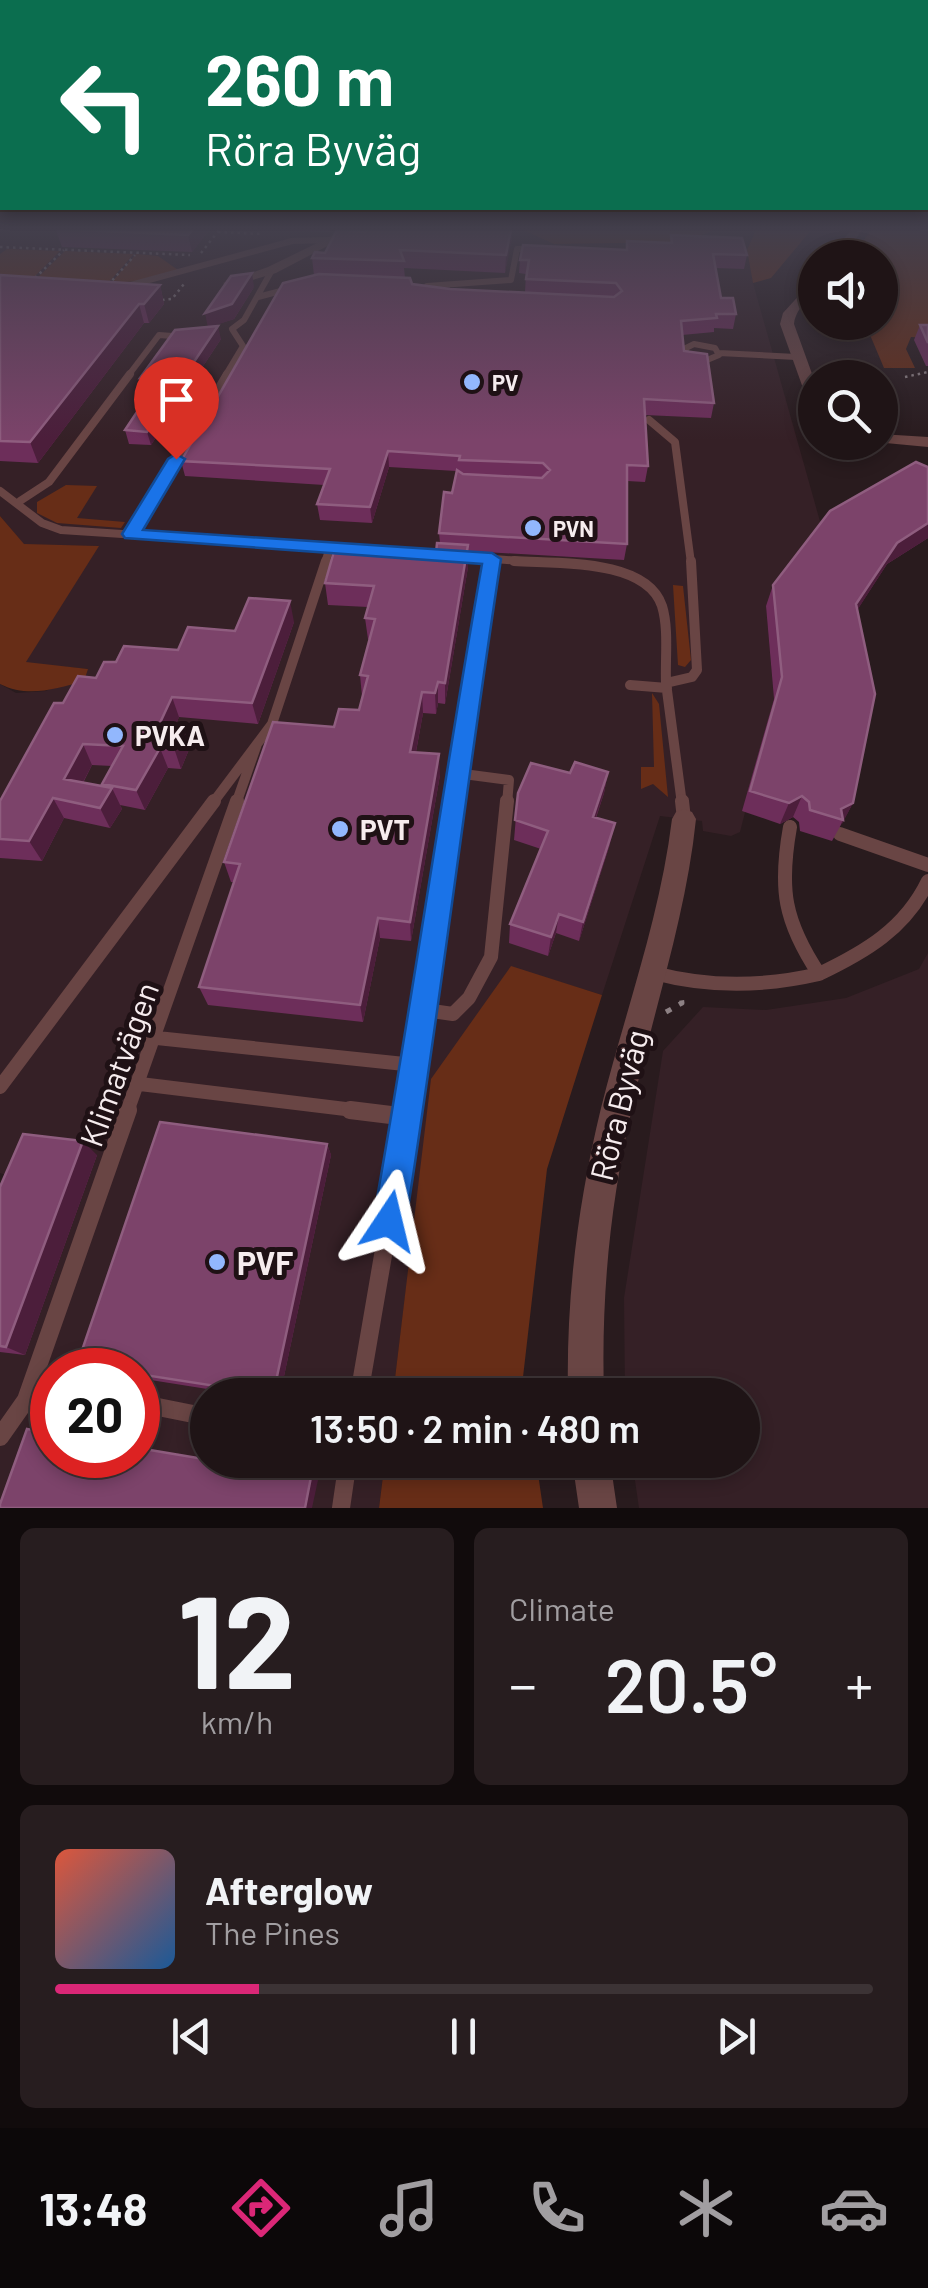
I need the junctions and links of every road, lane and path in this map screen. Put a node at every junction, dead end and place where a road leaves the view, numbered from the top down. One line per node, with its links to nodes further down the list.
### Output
1 (256, 299): 3 (lane)
2 (798, 303): 7 (street)
3 (232, 328): 4 (lane); 15 (lane)
4 (215, 333)
5 (198, 337): 14 (lane)
6 (719, 352): 7 (lane)
7 (798, 362)
8 (928, 372): 9 (path)
9 (904, 377)
10 (649, 420): 21 (lane)
11 (898, 440): 12 (street)
12 (928, 442)
13 (0, 491): 14 (lane)
14 (20, 501): 15 (lane)
15 (131, 534): 16 (lane)
16 (330, 547): 17 (lane); 22 (lane, Klimatvägen)
17 (379, 551)
18 (444, 556): 19 (lane)
19 (492, 559): 21 (lane); 23 (lane)
20 (630, 685): 21 (lane)
21 (667, 685): 24 (lane)
22 (258, 744): 32 (lane, Klimatvägen); 35 (lane, Klimatvägen)
23 (456, 773): 31 (lane); 31 (lane)
24 (684, 819): 29 (street, Röra Byväg)
25 (790, 827): 30 (lane)
26 (840, 834): 27 (lane)
27 (928, 865)
28 (928, 881): 30 (lane)
29 (653, 973): 30 (lane); 38 (street, Röra Byväg)
30 (820, 974)
31 (425, 1010): 33 (lane)
32 (156, 1038): 33 (lane); 34 (lane, Klimatvägen)
33 (414, 1064): 36 (lane)
34 (140, 1084): 36 (lane); 40 (lane, Klimatvägen)
35 (0, 1087)
36 (407, 1117): 37 (lane)
37 (362, 1378)
38 (586, 1378)
39 (30, 1399): 40 (lane)
40 (26, 1400): 43 (lane, Klimatvägen)
41 (160, 1407): 42 (lane)
42 (190, 1413)
43 (0, 1437)
44 (345, 1478): 46 (lane)
45 (594, 1478): 47 (street)
46 (341, 1508)
47 (598, 1508)

